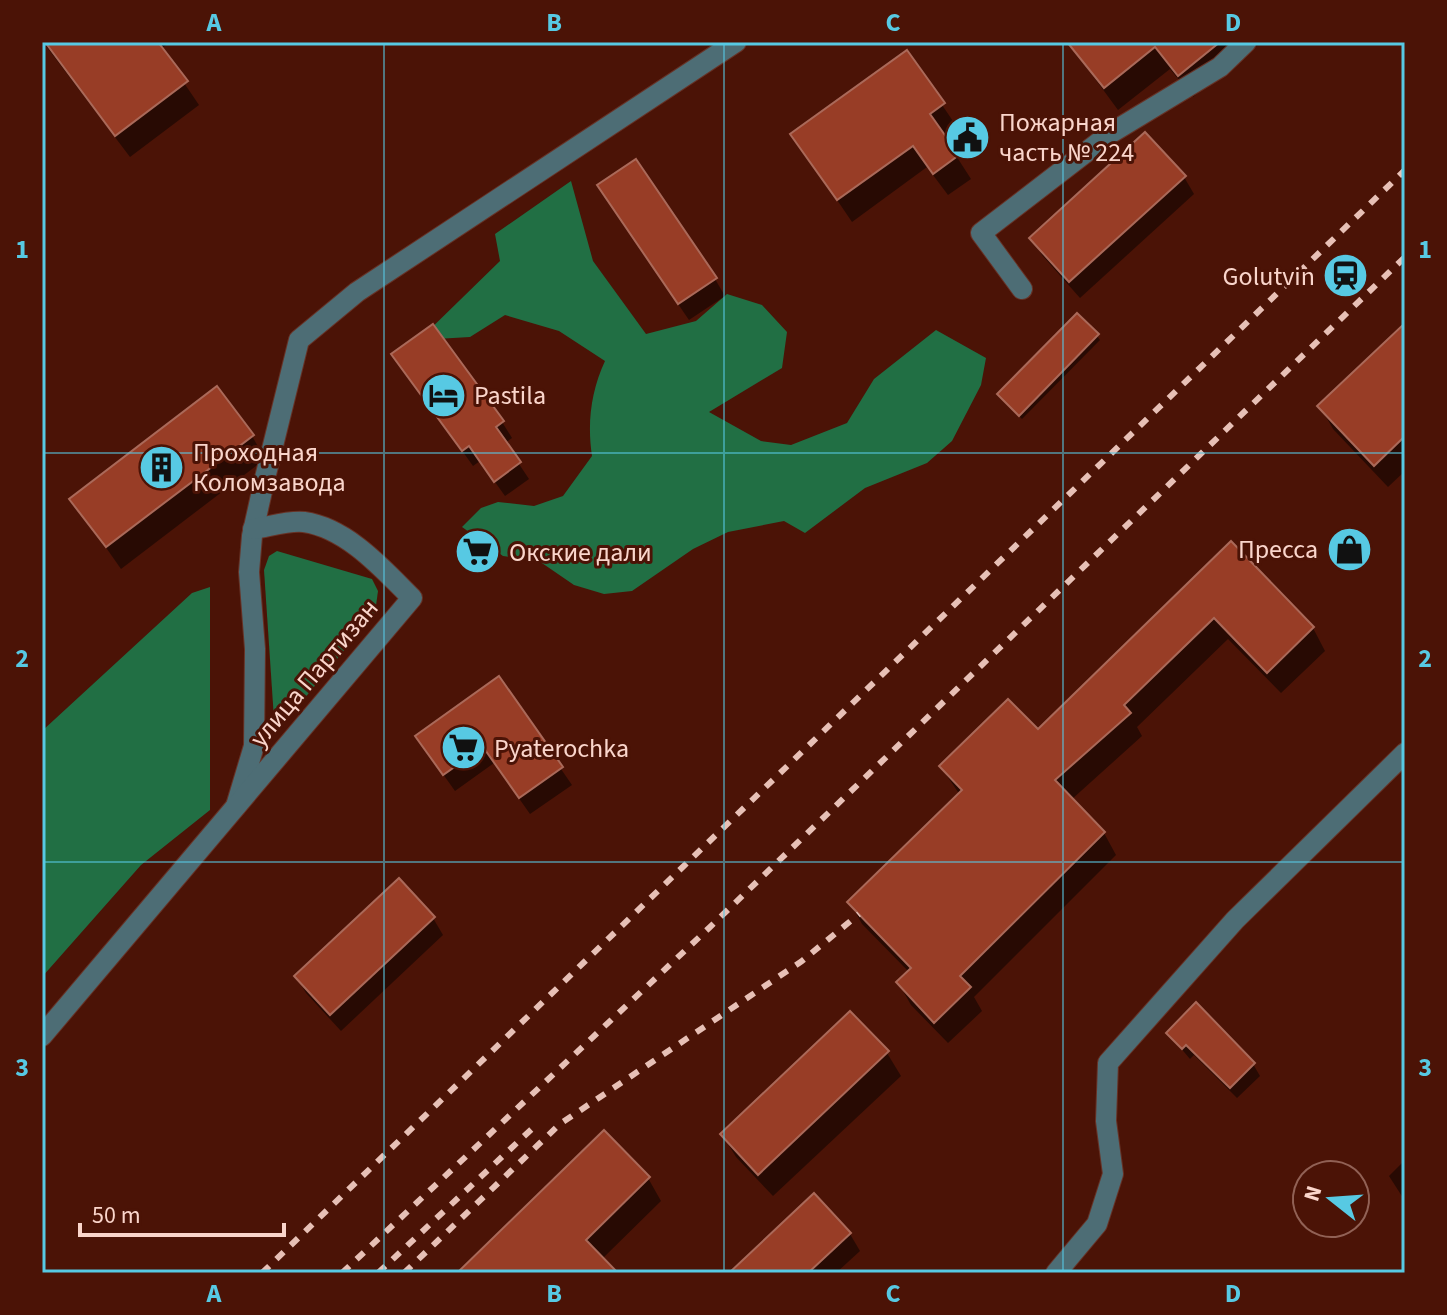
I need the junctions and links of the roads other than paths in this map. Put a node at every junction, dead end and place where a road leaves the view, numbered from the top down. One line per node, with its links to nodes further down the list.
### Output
1 (736, 42): 4 (street)
2 (1246, 42): 3 (street)
3 (1022, 289)
4 (253, 529): 6 (street); 6 (street, улица Партизан)
5 (1405, 753): 8 (street)
6 (236, 806): 7 (street, улица Партизан)
7 (42, 1036)
8 (1056, 1273)

